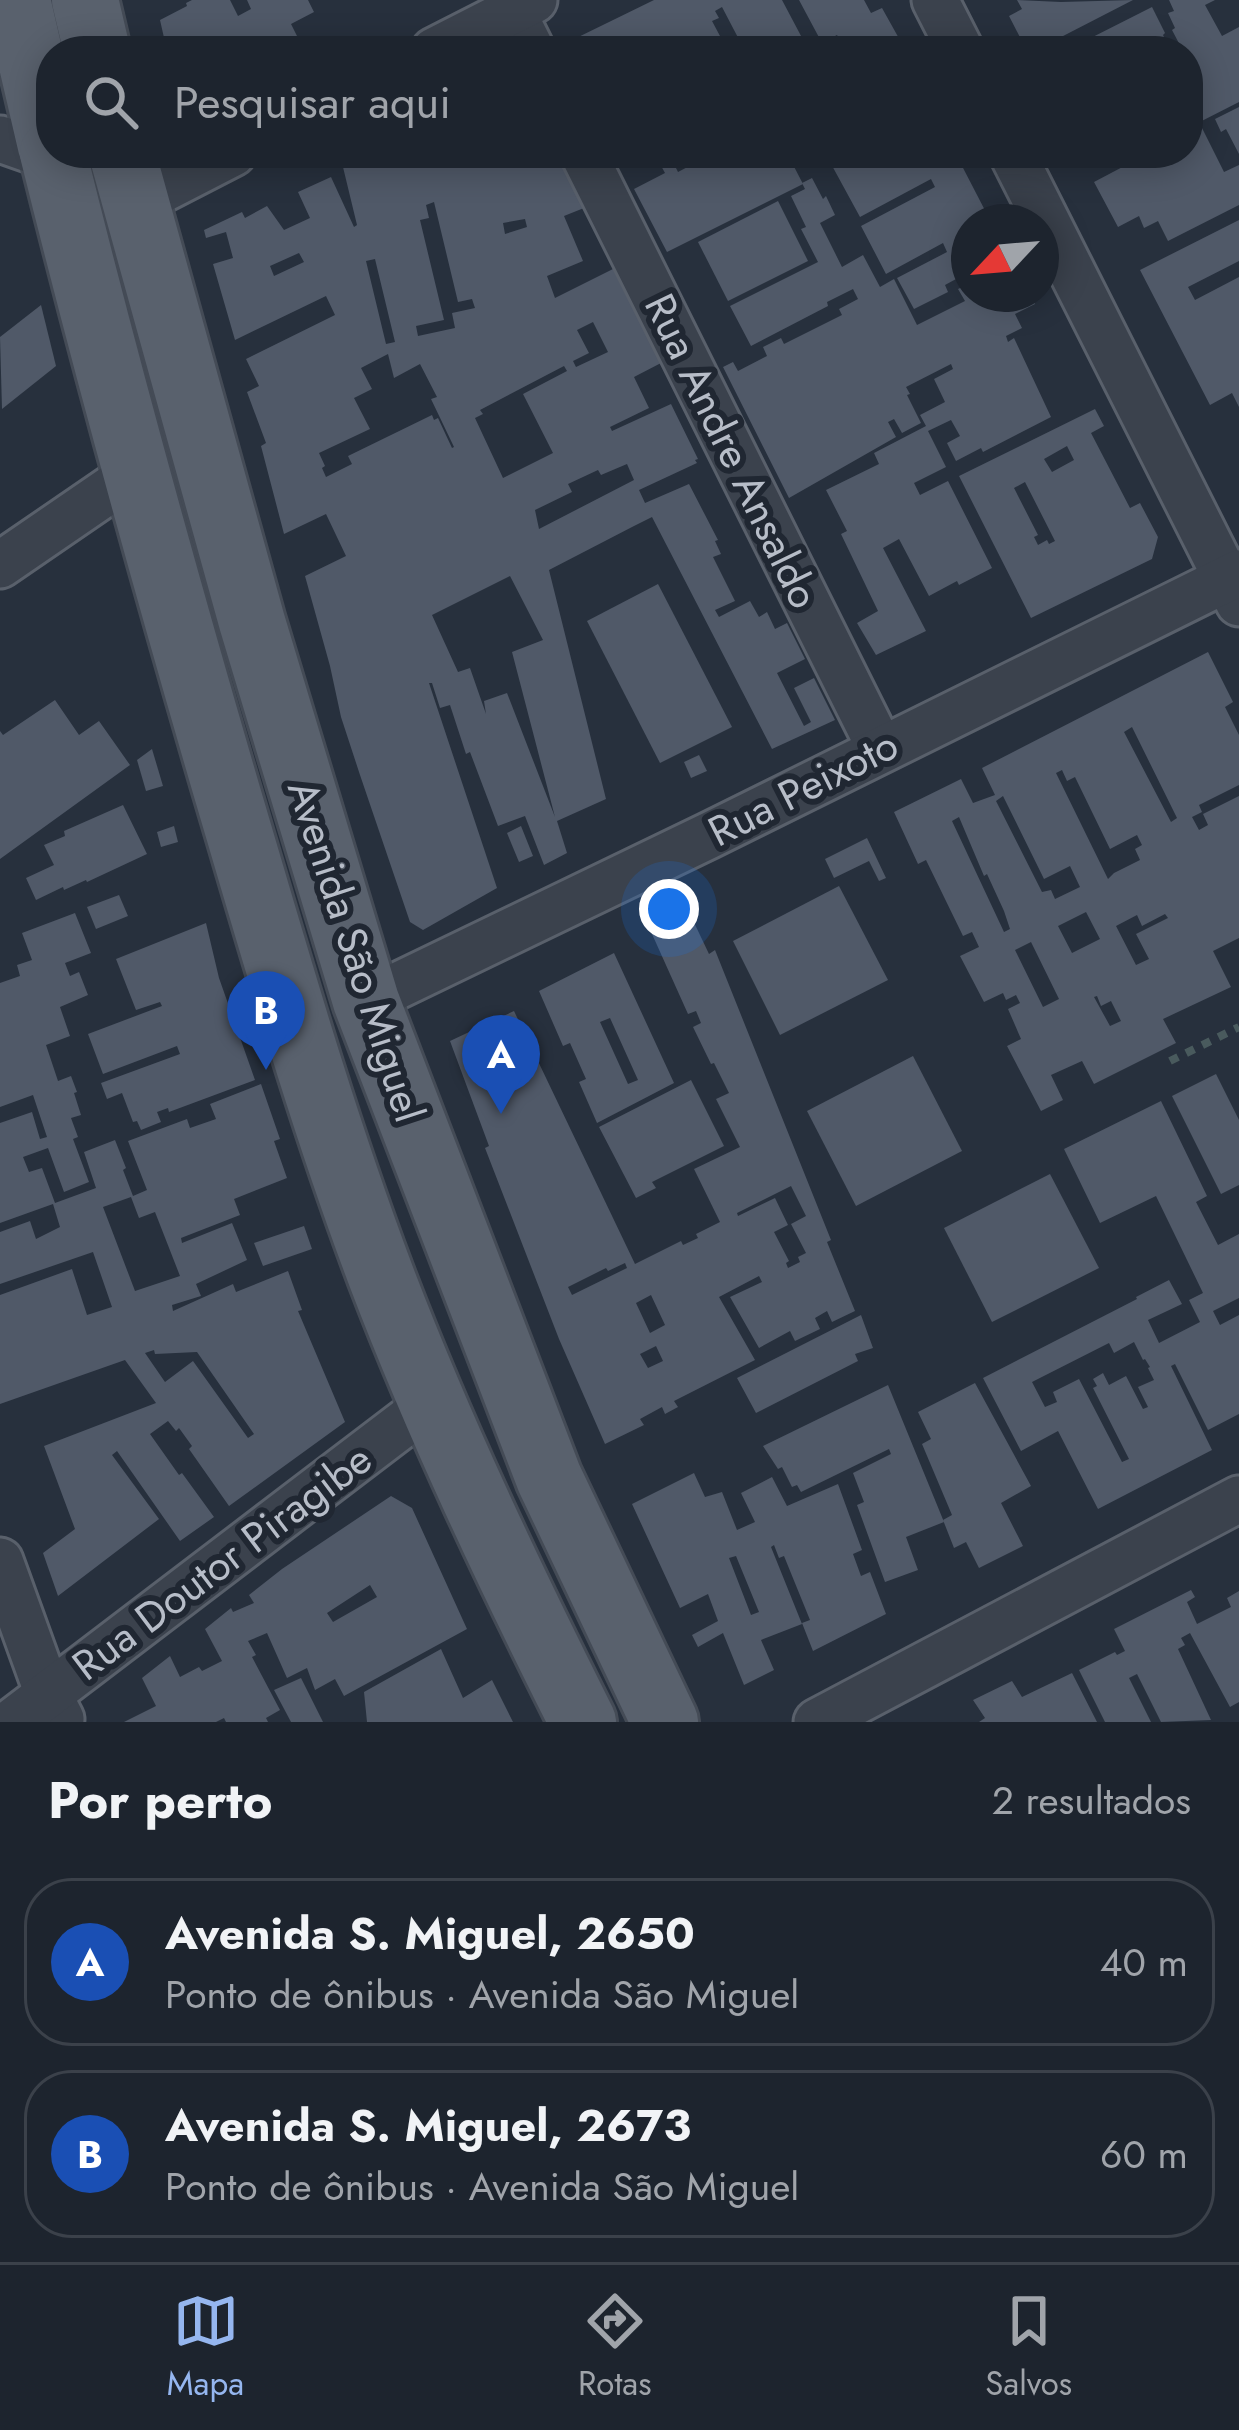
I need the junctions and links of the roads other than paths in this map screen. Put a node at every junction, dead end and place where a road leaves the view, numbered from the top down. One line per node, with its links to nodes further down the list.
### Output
1 (17, 0): 8 (main road, Avenida São Miguel)
2 (85, 0): 5 (main road)
3 (935, 0): 7 (street)
4 (526, 21): 6 (street)
5 (94, 36)
6 (480, 36)
7 (953, 36)
8 (36, 129)
9 (45, 168): 14 (main road, Avenida São Miguel)
10 (170, 168): 13 (street)
11 (590, 168): 17 (street, Rua Andre Ansaldo)
12 (1020, 168): 16 (street)
13 (128, 178): 18 (main road, Avenida São Miguel)
14 (137, 471): 15 (street); 19 (main road, Avenida São Miguel)
15 (0, 565)
16 (1235, 585): 17 (street, Rua Peixoto)
17 (880, 748): 18 (street, Rua Peixoto)
18 (366, 1001): 24 (main road, Avenida São Miguel)
19 (432, 1402): 22 (street, Rua Doutor Piragibe); 23 (main road, Avenida São Miguel)
20 (1239, 1499): 25 (street)
21 (0, 1562): 22 (street)
22 (40, 1713)
23 (584, 1722)
24 (665, 1722)
25 (817, 1722)

